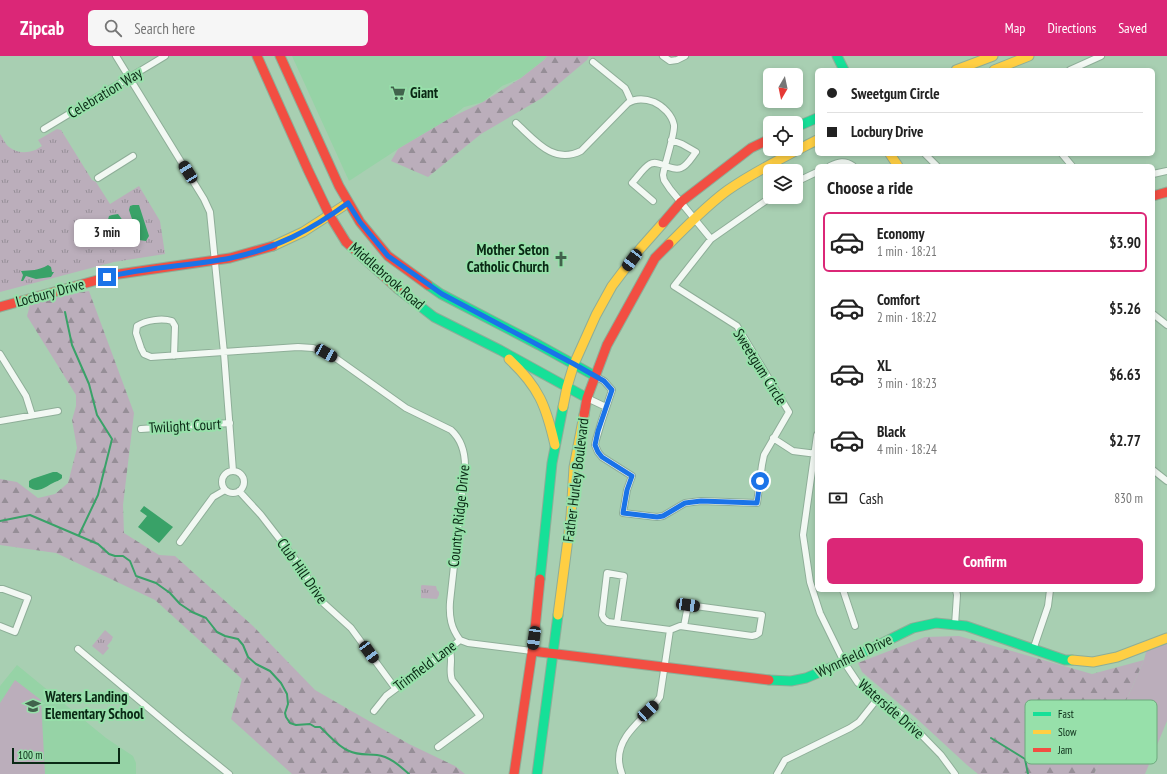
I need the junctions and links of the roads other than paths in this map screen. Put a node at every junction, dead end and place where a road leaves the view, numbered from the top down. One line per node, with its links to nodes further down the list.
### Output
1 (116, 56): 16 (street)
2 (165, 56): 16 (street, Celebration Way)
3 (257, 56): 44 (main road, Middlebrook Road)
4 (280, 56): 42 (main road, Middlebrook Road)
5 (663, 56): 6 (street)
6 (685, 56)
7 (837, 56): 12 (main road)
8 (993, 56): 13 (main road)
9 (1029, 56): 14 (main road)
10 (1102, 56): 15 (street)
11 (593, 62): 17 (street)
12 (843, 68)
13 (961, 68)
14 (999, 68)
15 (1075, 68)
16 (130, 77): 21 (street, Celebration Way); 47 (street)
17 (631, 101): 19 (street); 22 (street)
18 (815, 119): 20 (main road)
19 (516, 123)
20 (803, 124)
21 (44, 129)
22 (671, 140): 32 (street); 32 (street)
23 (815, 141): 45 (main road, Father Hurley Boulevard)
24 (763, 142): 41 (main road, Father Hurley Boulevard)
25 (133, 156): 36 (street)
26 (927, 156): 30 (street)
27 (1064, 156): 31 (street)
28 (835, 164): 29 (street)
29 (851, 164)
30 (935, 164)
31 (1070, 164)
32 (665, 165): 40 (street); 41 (street)
33 (1167, 171): 35 (street)
34 (815, 173): 37 (street)
35 (1155, 174)
36 (98, 178)
37 (803, 179)
38 (1167, 192): 39 (main road)
39 (1155, 195)
40 (653, 201)
41 (681, 202): 45 (street); 55 (main road, Father Hurley Boulevard)
42 (348, 203): 44 (main road, Locbury Drive); 55 (main road, Middlebrook Road)
43 (763, 203): 46 (street, Sweetgum Circle)
44 (330, 216): 47 (main road, Locbury Drive); 51 (main road, Middlebrook Road)
45 (694, 219): 46 (street); 56 (main road, Father Hurley Boulevard)
46 (711, 239): 65 (street, Sweetgum Circle)
47 (215, 260): 48 (main road, Locbury Drive); 52 (street)
48 (0, 307)
49 (1155, 316): 50 (street)
50 (1167, 325)
51 (500, 350): 57 (main road, Middlebrook Road); 66 (main road)
52 (224, 353): 54 (street, Country Ridge Drive); 63 (street); 88 (street, Country Ridge Drive)
53 (0, 355): 61 (street)
54 (174, 356): 54 (street, Country Ridge Drive)
55 (574, 364): 56 (main road, Middlebrook Road); 57 (main road, Father Hurley Boulevard)
56 (595, 376): 58 (main road, Father Hurley Boulevard); 59 (street, Sweetgum Circle)
57 (567, 387): 58 (main road, Middlebrook Road); 66 (main road, Father Hurley Boulevard)
58 (588, 398): 59 (street); 93 (main road, Father Hurley Boulevard)
59 (606, 408): 65 (street, Sweetgum Circle)
60 (58, 411): 61 (street)
61 (32, 415): 62 (street)
62 (0, 421)
63 (230, 424): 64 (street, Twilight Court); 69 (street)
64 (141, 429)
65 (773, 438): 67 (street)
66 (555, 448): 92 (main road, Father Hurley Boulevard)
67 (815, 454)
68 (815, 460): 76 (street, Waterside Drive)
69 (233, 471): 72 (street); 73 (street)
70 (1155, 472): 71 (street)
71 (1167, 481)
72 (225, 490): 73 (street); 74 (street)
73 (240, 491): 96 (street, Club Hill Drive)
74 (180, 542)
75 (815, 581): 76 (street)
76 (810, 582): 94 (street, Waterside Drive)
77 (0, 589): 83 (street)
78 (844, 592): 85 (street)
79 (956, 592): 82 (street)
80 (1050, 592): 91 (street)
81 (617, 623): 81 (street); 86 (street)
82 (955, 625): 91 (main road, Wynnfield Drive); 94 (main road, Wynnfield Drive)
83 (0, 626)
84 (684, 626): 84 (street); 86 (street)
85 (856, 626)
86 (670, 630): 95 (street)
87 (1167, 638): 91 (main road, Wynnfield Drive)
88 (460, 640): 90 (street, Trimfield Lane); 92 (street, Trimfield Lane)
89 (78, 649): 100 (street)
90 (449, 649): 96 (street, Trimfield Lane); 99 (street)
91 (1033, 650)
92 (532, 651): 93 (main road, Wynnfield Drive); 101 (main road, Father Hurley Boulevard)
93 (553, 654): 95 (main road, Wynnfield Drive); 102 (main road, Father Hurley Boulevard)
94 (844, 662): 95 (main road, Wynnfield Drive); 97 (street, Waterside Drive)
95 (665, 668): 103 (street)
96 (395, 688): 98 (street, Trimfield Lane)
97 (878, 698): 104 (street); 105 (street, Waterside Drive)
98 (374, 711)
99 (438, 747)
100 (229, 774)
101 (514, 774)
102 (537, 774)
103 (622, 774)
104 (777, 774)
105 (956, 774)

